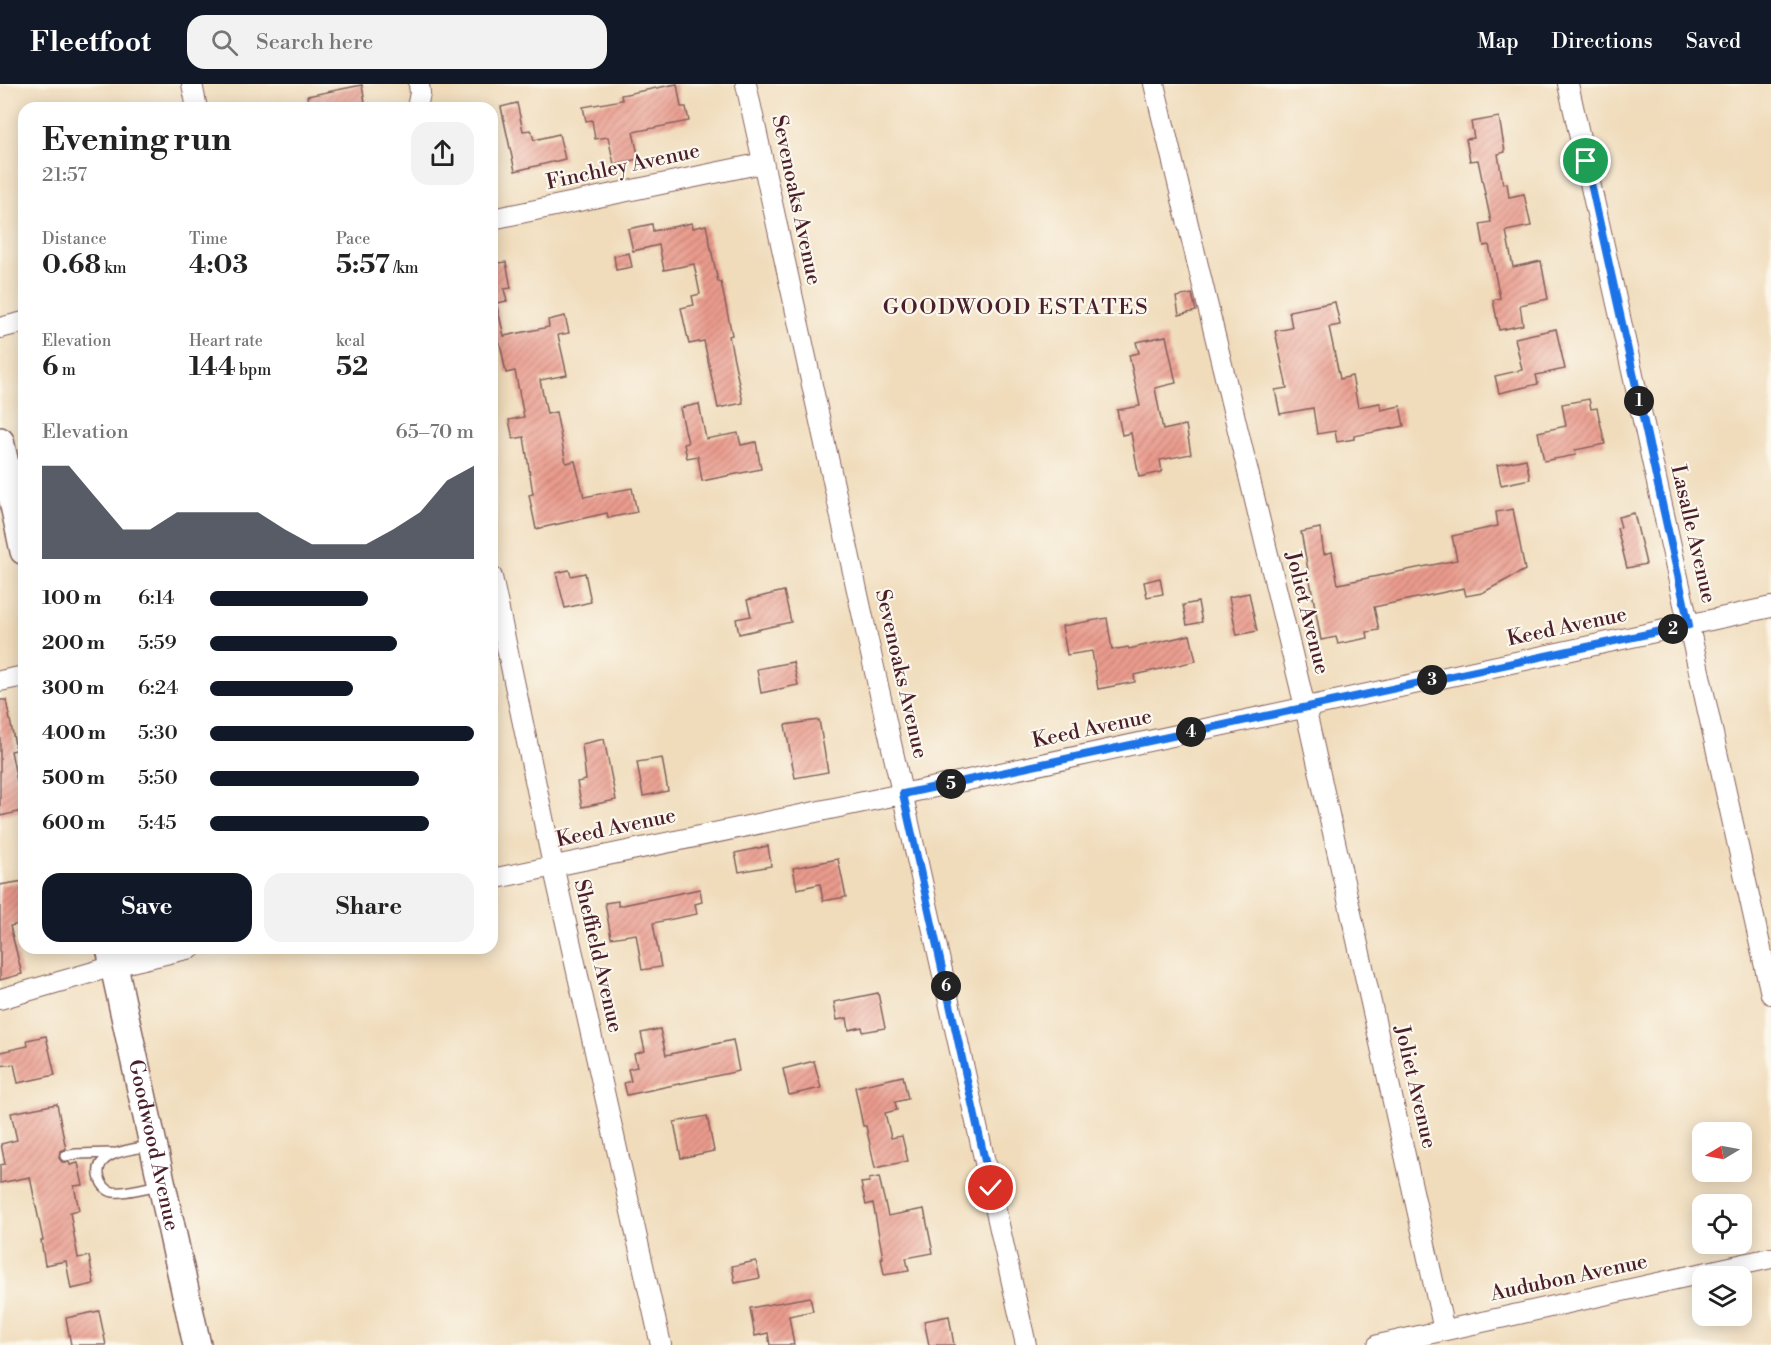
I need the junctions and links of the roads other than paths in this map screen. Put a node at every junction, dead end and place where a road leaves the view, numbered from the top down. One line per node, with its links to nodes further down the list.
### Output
1 (192, 84): 6 (street)
2 (418, 84): 7 (street)
3 (746, 84): 8 (street, Sevenoaks Avenue)
4 (1154, 84): 19 (street, Joliet Avenue)
5 (1568, 84): 16 (street, Lasalle Avenue)
6 (196, 102)
7 (418, 102)
8 (763, 163): 9 (street, Finchley Avenue); 20 (street, Sevenoaks Avenue)
9 (498, 218)
10 (18, 324): 11 (street)
11 (0, 328)
12 (0, 441): 13 (street)
13 (18, 524)
14 (498, 605): 21 (street, Sheffield Avenue)
15 (1771, 607): 16 (street, Keed Avenue)
16 (1689, 625): 19 (street, Keed Avenue); 25 (street, Lasalle Avenue)
17 (18, 677): 18 (street)
18 (0, 681)
19 (1305, 707): 20 (street, Keed Avenue); 32 (street, Joliet Avenue)
20 (903, 794): 21 (street, Keed Avenue); 35 (street, Sevenoaks Avenue)
21 (553, 865): 22 (street, Keed Avenue); 34 (street, Sheffield Avenue)
22 (498, 878)
23 (138, 954): 24 (street)
24 (112, 957): 26 (street); 27 (street, Goodwood Avenue)
25 (1771, 994)
26 (0, 999)
27 (153, 1146): 28 (lane); 30 (street, Goodwood Avenue)
28 (116, 1153): 29 (lane); 30 (lane)
29 (65, 1156)
30 (162, 1185): 33 (street, Goodwood Avenue)
31 (1771, 1258): 32 (street, Audubon Avenue)
32 (1439, 1336): 36 (street, Audubon Avenue)
33 (197, 1345)
34 (661, 1345)
35 (1026, 1345)
36 (1378, 1345)

